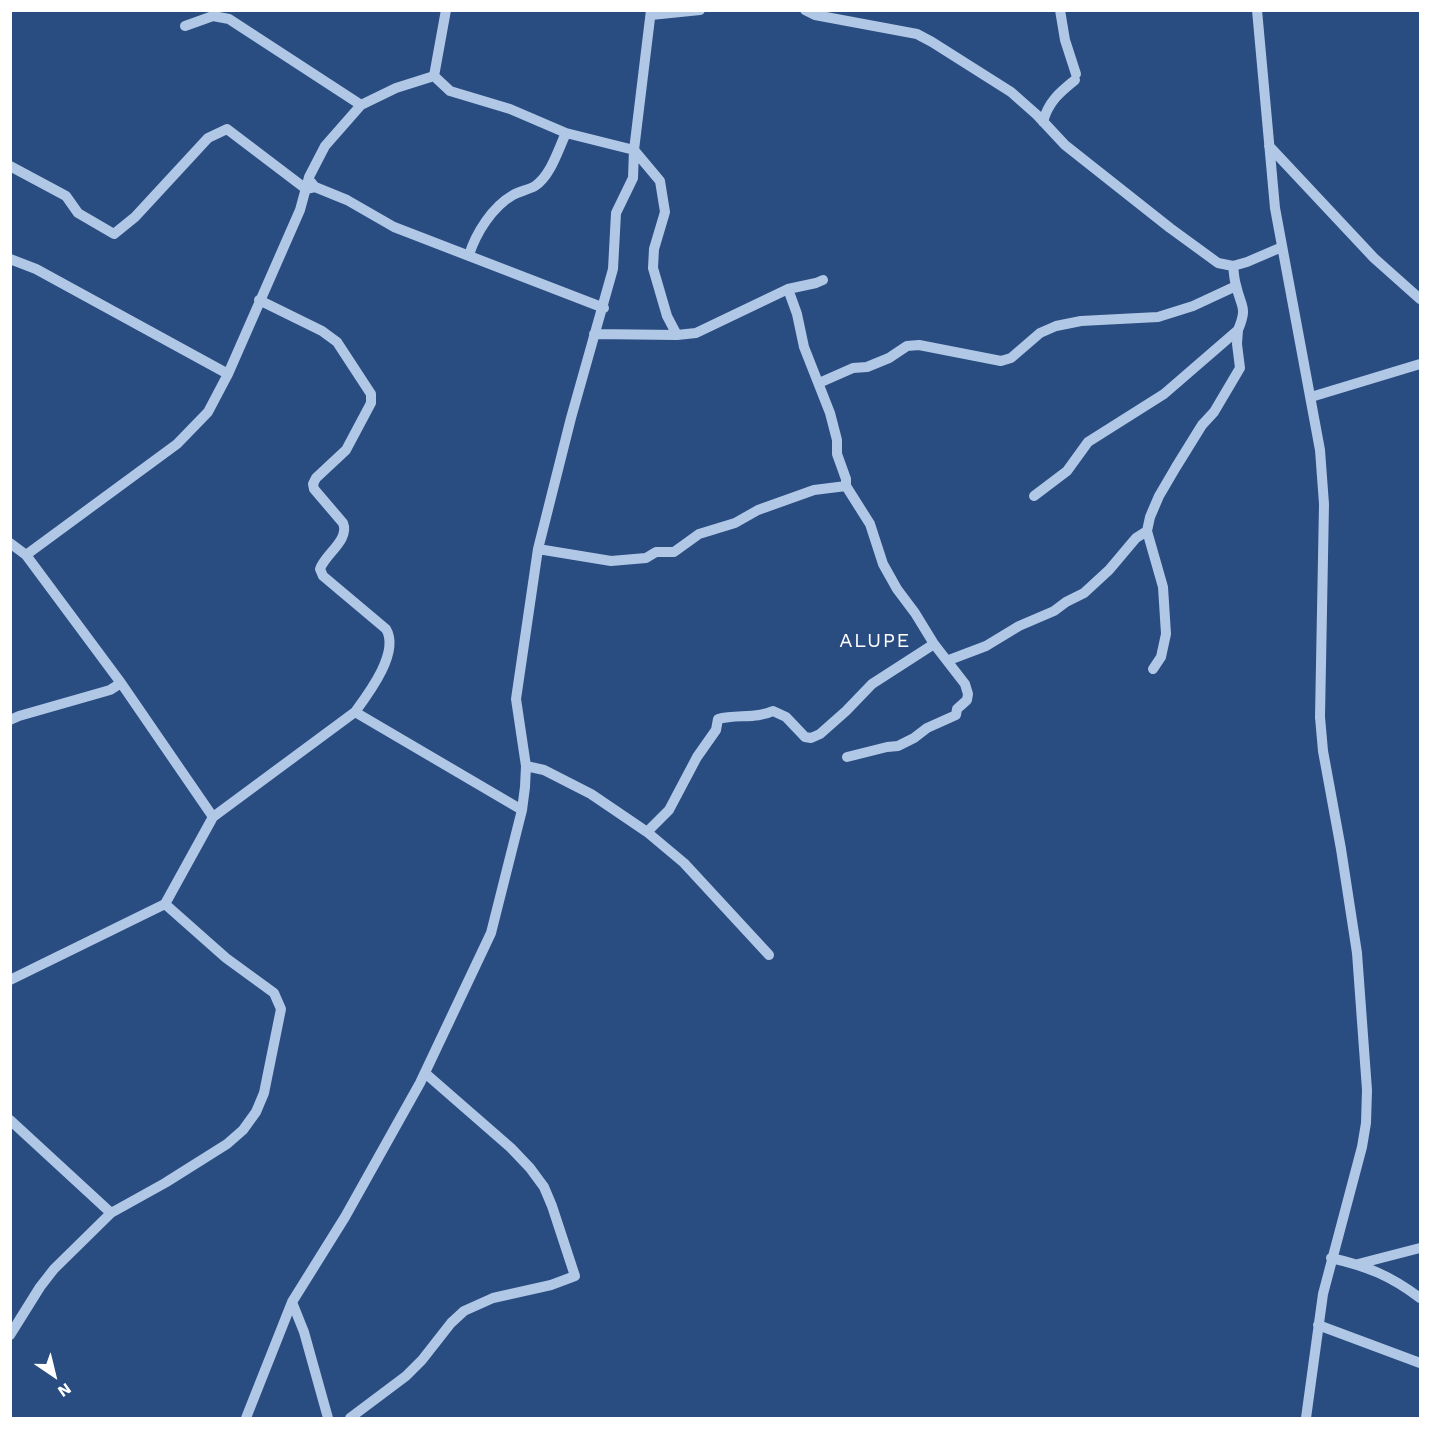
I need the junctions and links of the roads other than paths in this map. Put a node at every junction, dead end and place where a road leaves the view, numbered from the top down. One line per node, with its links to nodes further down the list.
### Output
1 (446, 10): 8 (street)
2 (700, 10): 6 (street)
3 (805, 10): 11 (street)
4 (1060, 10): 10 (street)
5 (1257, 10): 14 (street)
6 (651, 13): 15 (street)
7 (185, 26): 9 (street)
8 (434, 76): 9 (street); 13 (street)
9 (360, 105): 17 (street)
10 (1046, 109): 11 (street); 12 (street)
11 (1032, 110): 12 (street)
12 (1043, 122): 21 (street)
13 (566, 133): 15 (street); 19 (street)
14 (1269, 146): 18 (street); 25 (street)
15 (634, 150): 28 (street); 31 (street)
16 (10, 166): 17 (street)
17 (310, 188): 19 (street); 27 (street)
18 (1282, 247): 21 (street); 35 (street)
19 (469, 255): 28 (street)
20 (10, 259): 33 (street)
21 (1233, 266): 23 (street)
22 (823, 280): 24 (street)
23 (1236, 286): 29 (street); 34 (street)
24 (788, 289): 31 (street); 34 (street)
25 (1415, 289): 26 (street)
26 (1420, 299)
27 (259, 300): 33 (street); 46 (street)
28 (604, 308): 30 (street)
29 (1238, 330): 37 (street); 38 (street)
30 (594, 334): 31 (street); 40 (street)
31 (676, 335)
32 (1420, 364): 35 (street)
33 (228, 374): 41 (street)
34 (819, 383): 36 (street)
35 (1311, 397): 60 (street)
36 (846, 486): 40 (street); 42 (street)
37 (1034, 496)
38 (1147, 531): 43 (street); 44 (street)
39 (10, 543): 41 (street)
40 (538, 549): 49 (street)
41 (26, 555): 45 (street)
42 (934, 644): 43 (street); 52 (street)
43 (949, 660): 48 (street)
44 (1154, 669)
45 (121, 683): 47 (street); 51 (street)
46 (355, 712): 50 (street); 51 (street)
47 (10, 720)
48 (847, 757)
49 (526, 766): 50 (street); 52 (street)
50 (522, 810): 56 (street)
51 (213, 817): 53 (street)
52 (647, 832): 54 (street)
53 (165, 904): 55 (street); 58 (street)
54 (769, 955)
55 (10, 980)
56 (425, 1073): 63 (street); 69 (street)
57 (10, 1120): 58 (street)
58 (111, 1213): 65 (street)
59 (1420, 1248): 61 (street)
60 (1331, 1258): 61 (street); 64 (street)
61 (1357, 1264): 62 (street)
62 (1420, 1298)
63 (292, 1302): 67 (street); 68 (street)
64 (1318, 1325): 66 (street); 70 (street)
65 (10, 1335)
66 (1420, 1363)
67 (246, 1419)
68 (328, 1419)
69 (350, 1419)
70 (1306, 1419)

